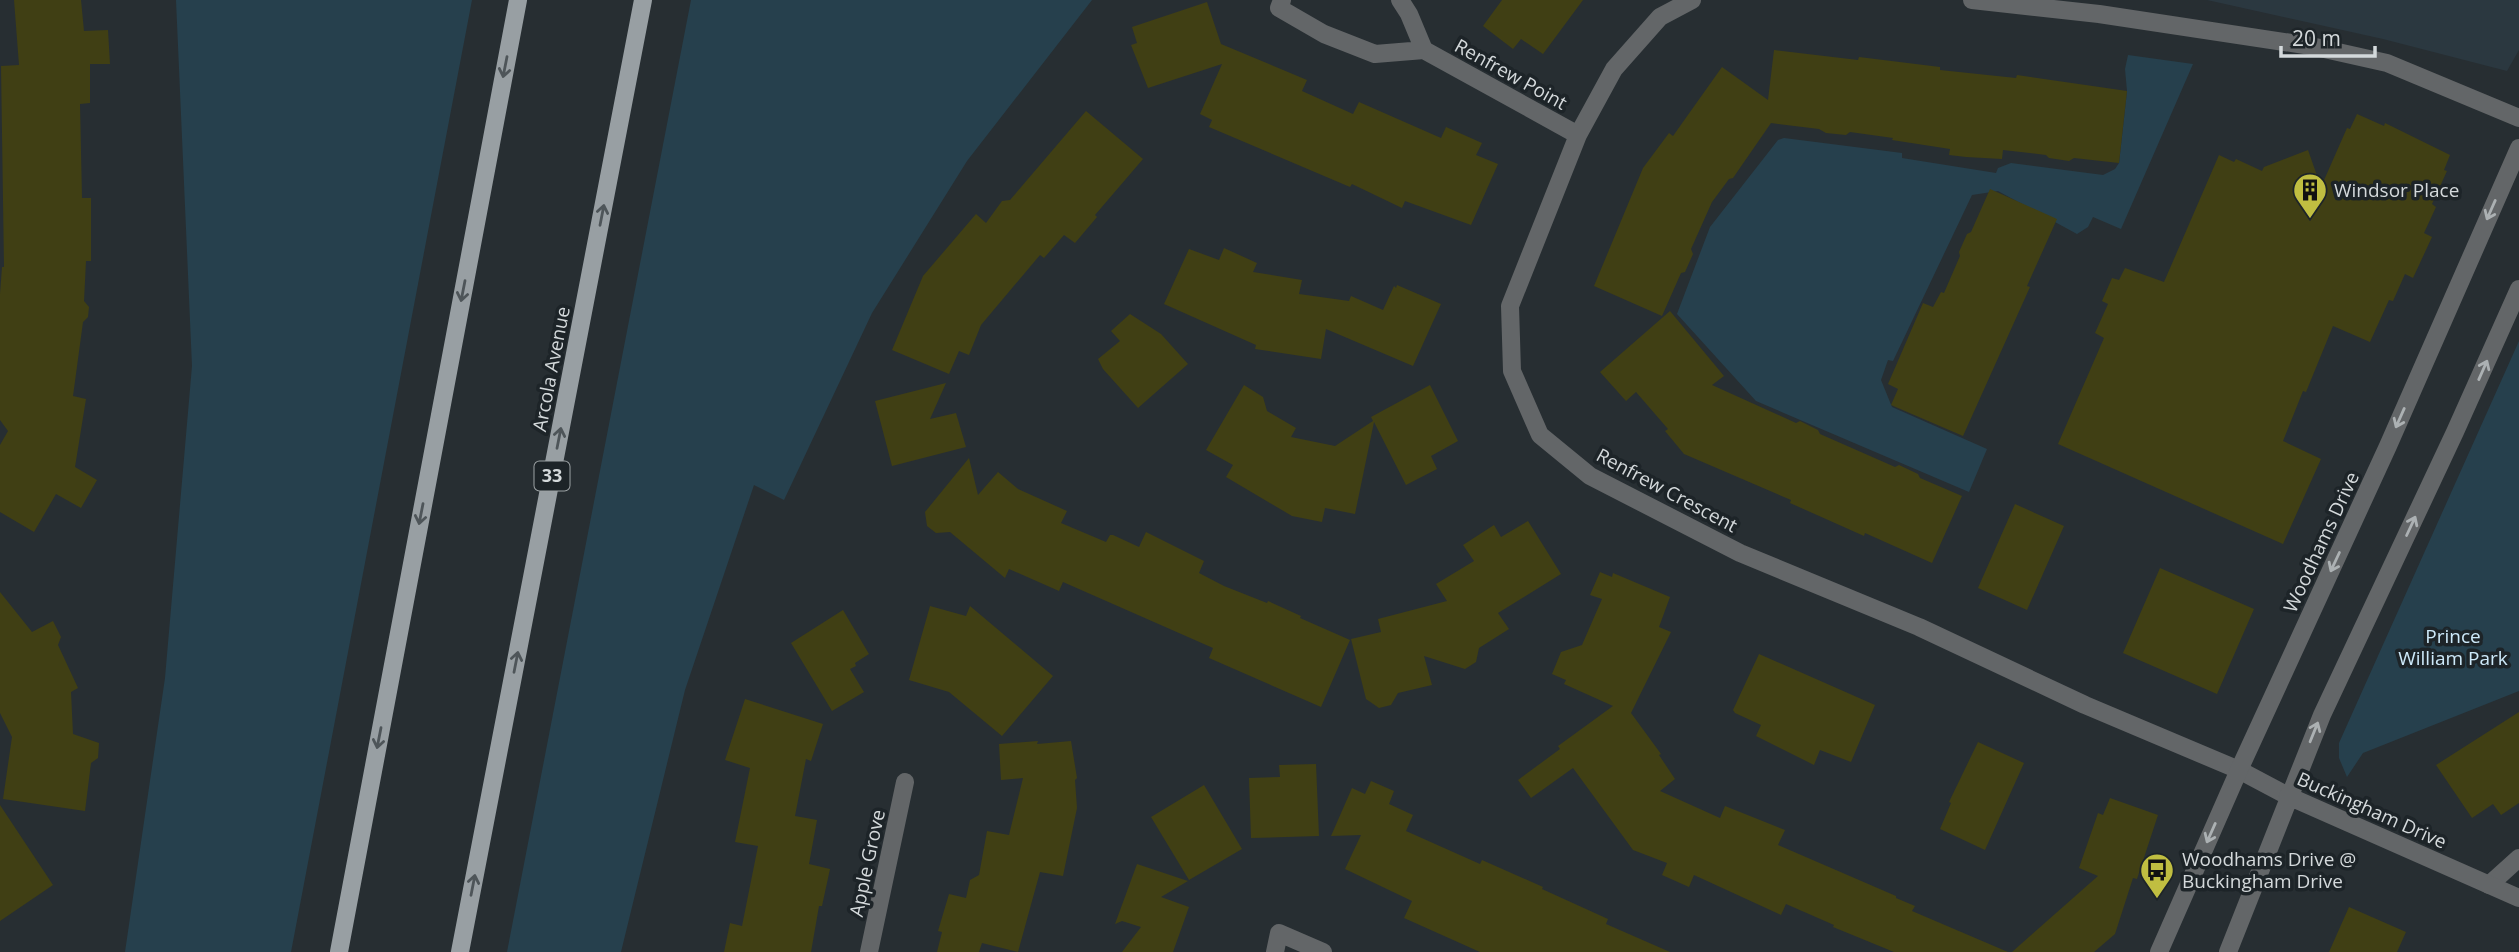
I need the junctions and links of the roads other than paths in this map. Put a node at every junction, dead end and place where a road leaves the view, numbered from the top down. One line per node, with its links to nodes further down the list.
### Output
1 (518, 0): 18 (main road, one-way to 18)
2 (643, 0): 19 (main road, Arcola Avenue / 33, one-way to 2)
3 (1282, 0): 7 (street, Renfrew Point)
4 (1400, 0): 7 (street, Renfrew Point)
5 (1692, 0): 9 (street, Renfrew Crescent)
6 (1972, 0): 8 (street)
7 (1424, 50): 9 (street, Renfrew Point)
8 (2519, 118)
9 (1578, 135): 12 (street, Renfrew Crescent)
10 (2519, 148): 12 (street, Woodhams Drive, one-way to 12)
11 (2519, 289): 14 (street, one-way to 11)
12 (2239, 770): 14 (street, Buckingham Drive); 23 (street, Woodhams Drive, one-way to 23)
13 (905, 782): 20 (street, Apple Grove)
14 (2288, 796): 16 (street, Buckingham Drive); 24 (street)
15 (2519, 858): 16 (street)
16 (2489, 885): 17 (street, Buckingham Drive)
17 (2519, 898)
18 (339, 952)
19 (460, 952)
20 (870, 952)
21 (1275, 952): 22 (street)
22 (1323, 952)
23 (2159, 952)
24 (2228, 952)

